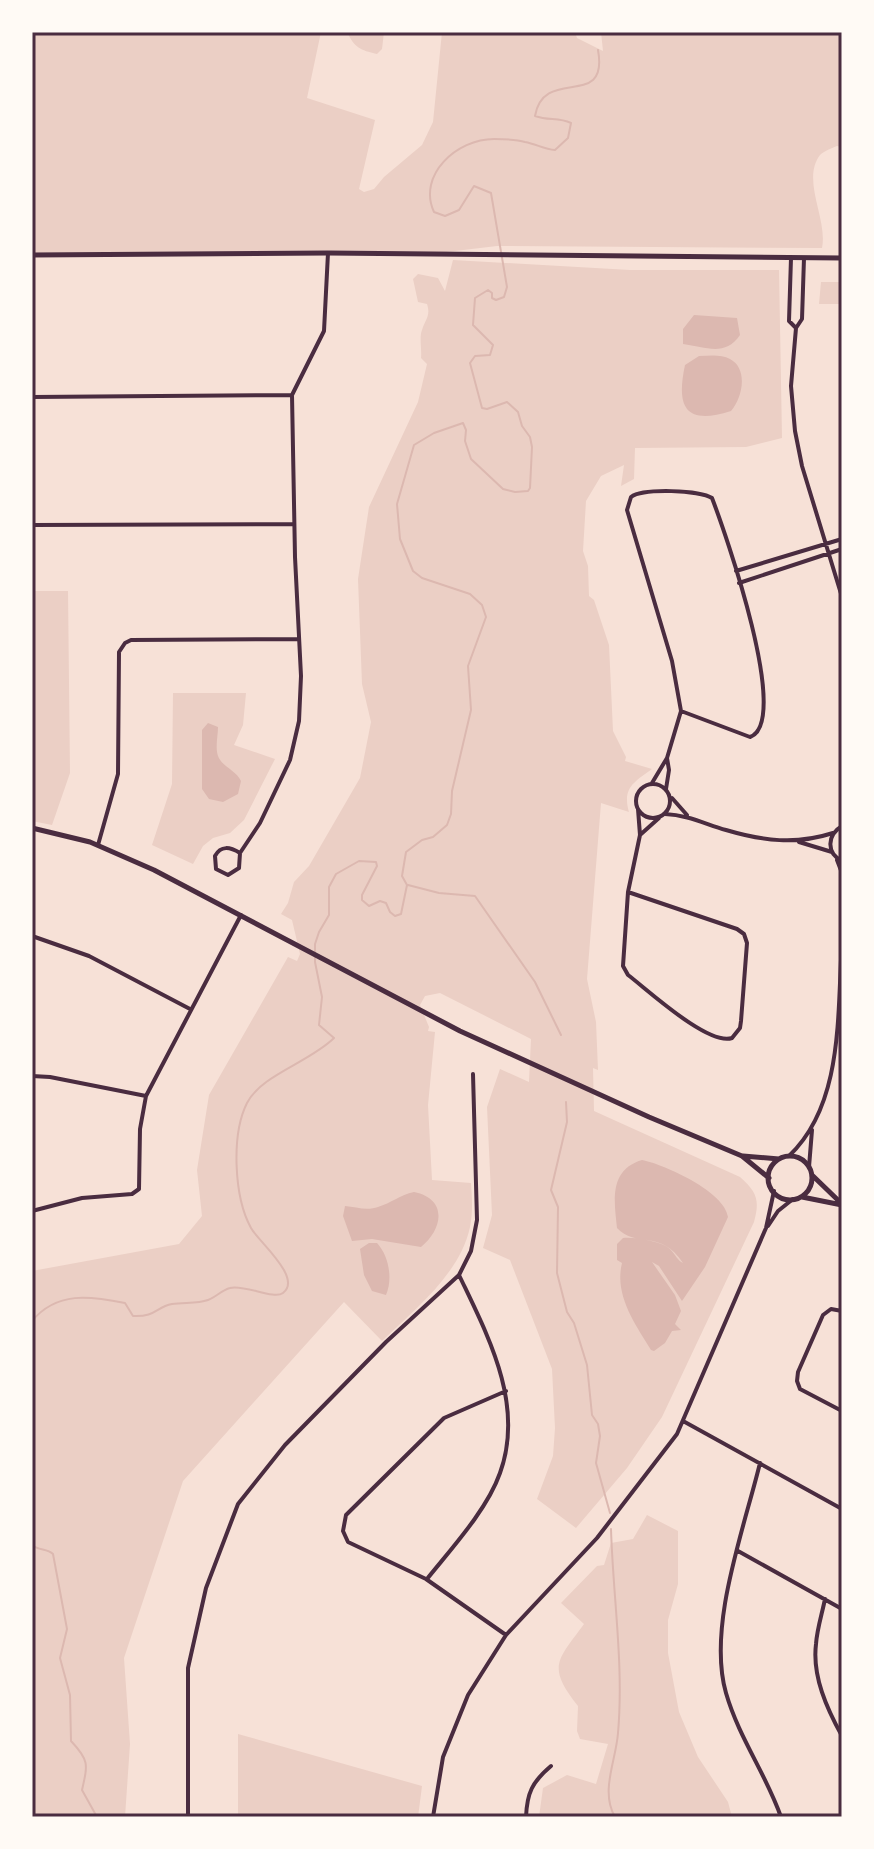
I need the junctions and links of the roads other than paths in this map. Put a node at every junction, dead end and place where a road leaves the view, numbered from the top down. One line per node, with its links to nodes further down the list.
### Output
1 (328, 253): 2 (street); 3 (street); 7 (street)
2 (32, 255)
3 (791, 258): 4 (street); 6 (street)
4 (804, 258): 5 (street); 6 (street)
5 (842, 258)
6 (796, 328): 12 (street)
7 (292, 395): 8 (street); 9 (street)
8 (32, 397)
9 (294, 524): 10 (street); 18 (street)
10 (32, 525)
11 (842, 539): 12 (street)
12 (826, 544): 14 (street); 15 (street)
13 (842, 549): 14 (street)
14 (829, 555): 16 (street); 17 (street)
15 (736, 571): 16 (street); 19 (street)
16 (739, 583): 19 (street)
17 (842, 597)
18 (298, 639): 33 (street); 35 (street)
19 (681, 711): 20 (street)
20 (667, 758): 21 (street); 22 (street)
21 (652, 783): 22 (street); 24 (street)
22 (666, 789): 23 (street)
23 (670, 796): 25 (street); 26 (street)
24 (638, 809): 27 (street); 31 (street)
25 (665, 814): 26 (street); 27 (street)
26 (689, 816): 32 (street)
27 (659, 817): 31 (street)
28 (841, 826): 30 (street)
29 (32, 828): 33 (street)
30 (833, 833): 32 (street); 34 (street)
31 (640, 835): 39 (street)
32 (797, 842): 34 (street)
33 (98, 845): 40 (street)
34 (832, 852): 36 (street)
35 (240, 853): 35 (street)
36 (836, 858): 37 (street); 38 (street)
37 (842, 861)
38 (842, 873)
39 (628, 892): 39 (street)
40 (241, 915): 43 (street); 48 (street)
41 (32, 936): 43 (street)
42 (842, 943): 47 (street)
43 (190, 1009): 46 (street)
44 (473, 1074): 60 (street)
45 (32, 1076): 46 (street)
46 (146, 1096): 58 (street)
47 (813, 1128): 49 (street); 51 (street)
48 (742, 1156): 50 (street); 53 (street)
49 (789, 1156): 50 (street); 51 (street)
50 (779, 1159): 53 (street)
51 (809, 1167): 52 (street)
52 (812, 1175): 55 (street); 57 (street)
53 (769, 1178): 54 (street)
54 (774, 1191): 56 (street); 59 (street)
55 (801, 1197): 56 (street); 57 (street)
56 (793, 1199): 59 (street)
57 (842, 1205)
58 (32, 1211)
59 (766, 1228): 64 (street)
60 (459, 1275): 62 (street); 74 (street)
61 (842, 1311): 63 (street)
62 (506, 1391): 68 (street); 68 (street)
63 (842, 1411)
64 (683, 1421): 65 (street); 71 (street)
65 (760, 1463): 66 (street); 67 (street)
66 (842, 1509)
67 (738, 1551): 69 (street); 77 (street)
68 (426, 1579): 71 (street)
69 (825, 1599): 70 (street); 72 (street)
70 (842, 1609)
71 (506, 1635): 75 (street)
72 (842, 1736)
73 (551, 1766): 76 (street)
74 (188, 1817)
75 (433, 1817)
76 (526, 1817)
77 (781, 1817)

